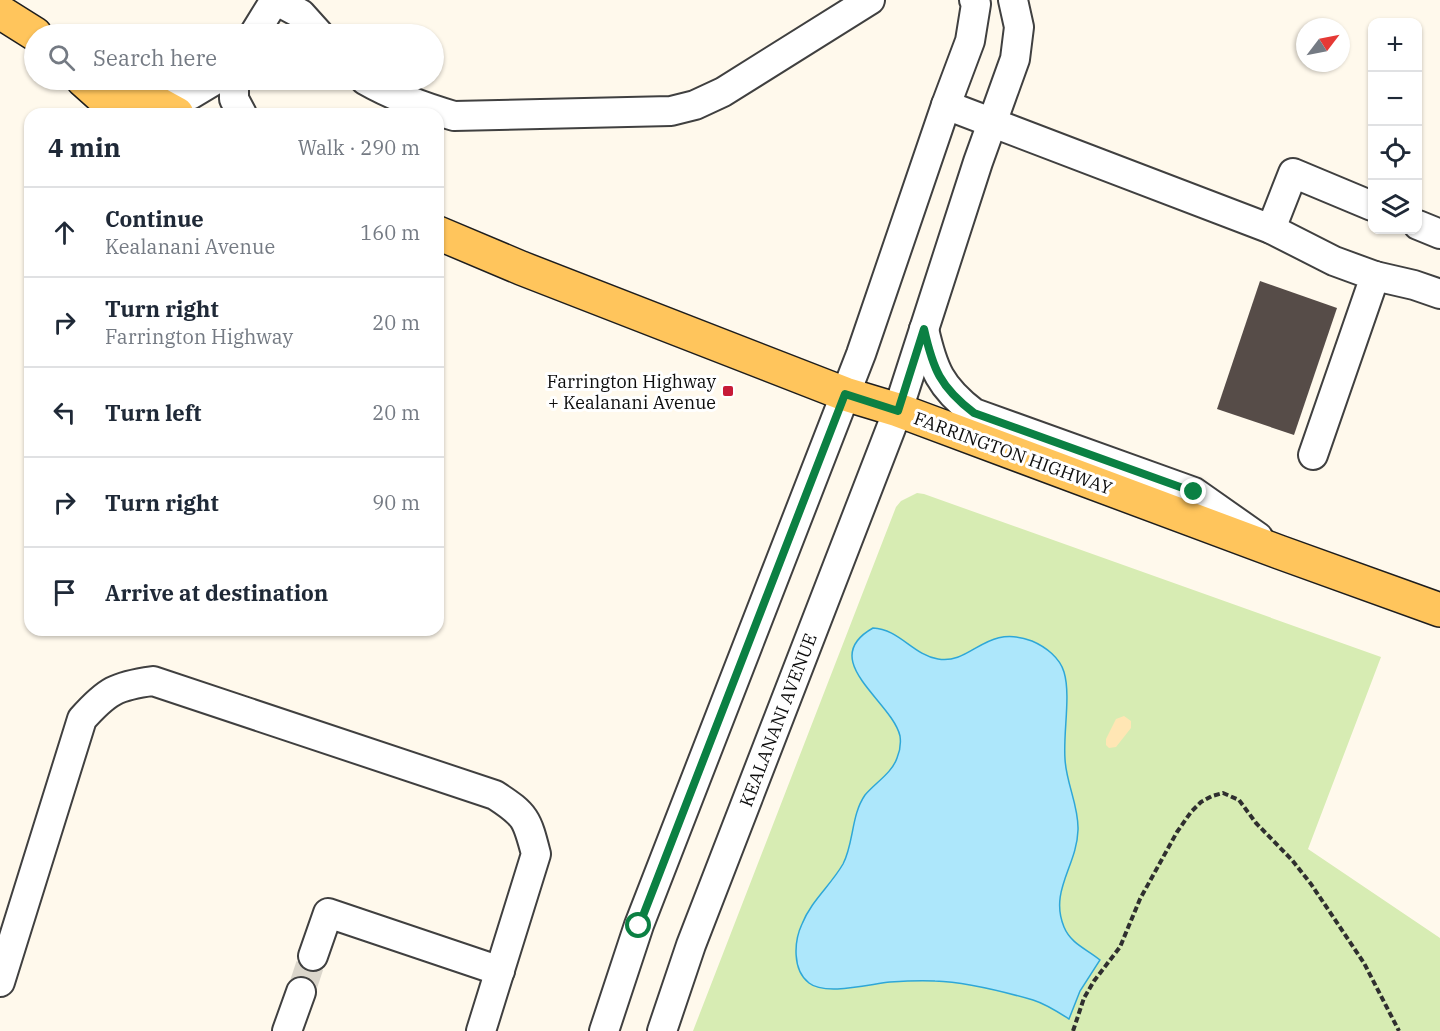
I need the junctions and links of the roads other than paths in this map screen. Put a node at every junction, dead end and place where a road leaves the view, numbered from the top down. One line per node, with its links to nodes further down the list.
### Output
1 (275, 0): 6 (street); 7 (street)
2 (870, 0): 19 (street)
3 (974, 0): 14 (street)
4 (1013, 0): 20 (street, KEALANANI AVENUE)
5 (0, 12): 8 (main road)
6 (260, 24)
7 (310, 24)
8 (24, 27)
9 (93, 90): 15 (main road)
10 (134, 90): 16 (main road)
11 (198, 90): 16 (street)
12 (234, 90): 17 (street)
13 (383, 90): 18 (street)
14 (946, 105): 20 (street); 31 (street)
15 (114, 108)
16 (165, 108)
17 (239, 108)
18 (425, 108)
19 (444, 113)
20 (993, 123): 23 (street); 30 (street, KEALANANI AVENUE)
21 (1368, 204): 23 (street)
22 (1422, 227): 24 (street)
23 (1271, 229): 28 (street)
24 (1440, 234)
25 (444, 235): 27 (main road, FARRINGTON HIGHWAY)
26 (444, 249): 27 (main road, FARRINGTON HIGHWAY)
27 (521, 267): 31 (main road, FARRINGTON HIGHWAY)
28 (1375, 276): 29 (street); 33 (street)
29 (1440, 294)
30 (924, 329): 32 (street, KEALANANI AVENUE); 34 (street)
31 (845, 394): 32 (main road, FARRINGTON HIGHWAY); 42 (street)
32 (898, 411): 34 (main road, FARRINGTON HIGHWAY); 43 (street, KEALANANI AVENUE)
33 (1313, 455)
34 (1279, 552): 35 (main road, FARRINGTON HIGHWAY)
35 (1440, 610)
36 (314, 956): 37 (street)
37 (500, 971): 38 (street); 41 (street)
38 (0, 982)
39 (301, 992): 40 (street)
40 (287, 1031)
41 (481, 1031)
42 (604, 1031)
43 (662, 1031)

